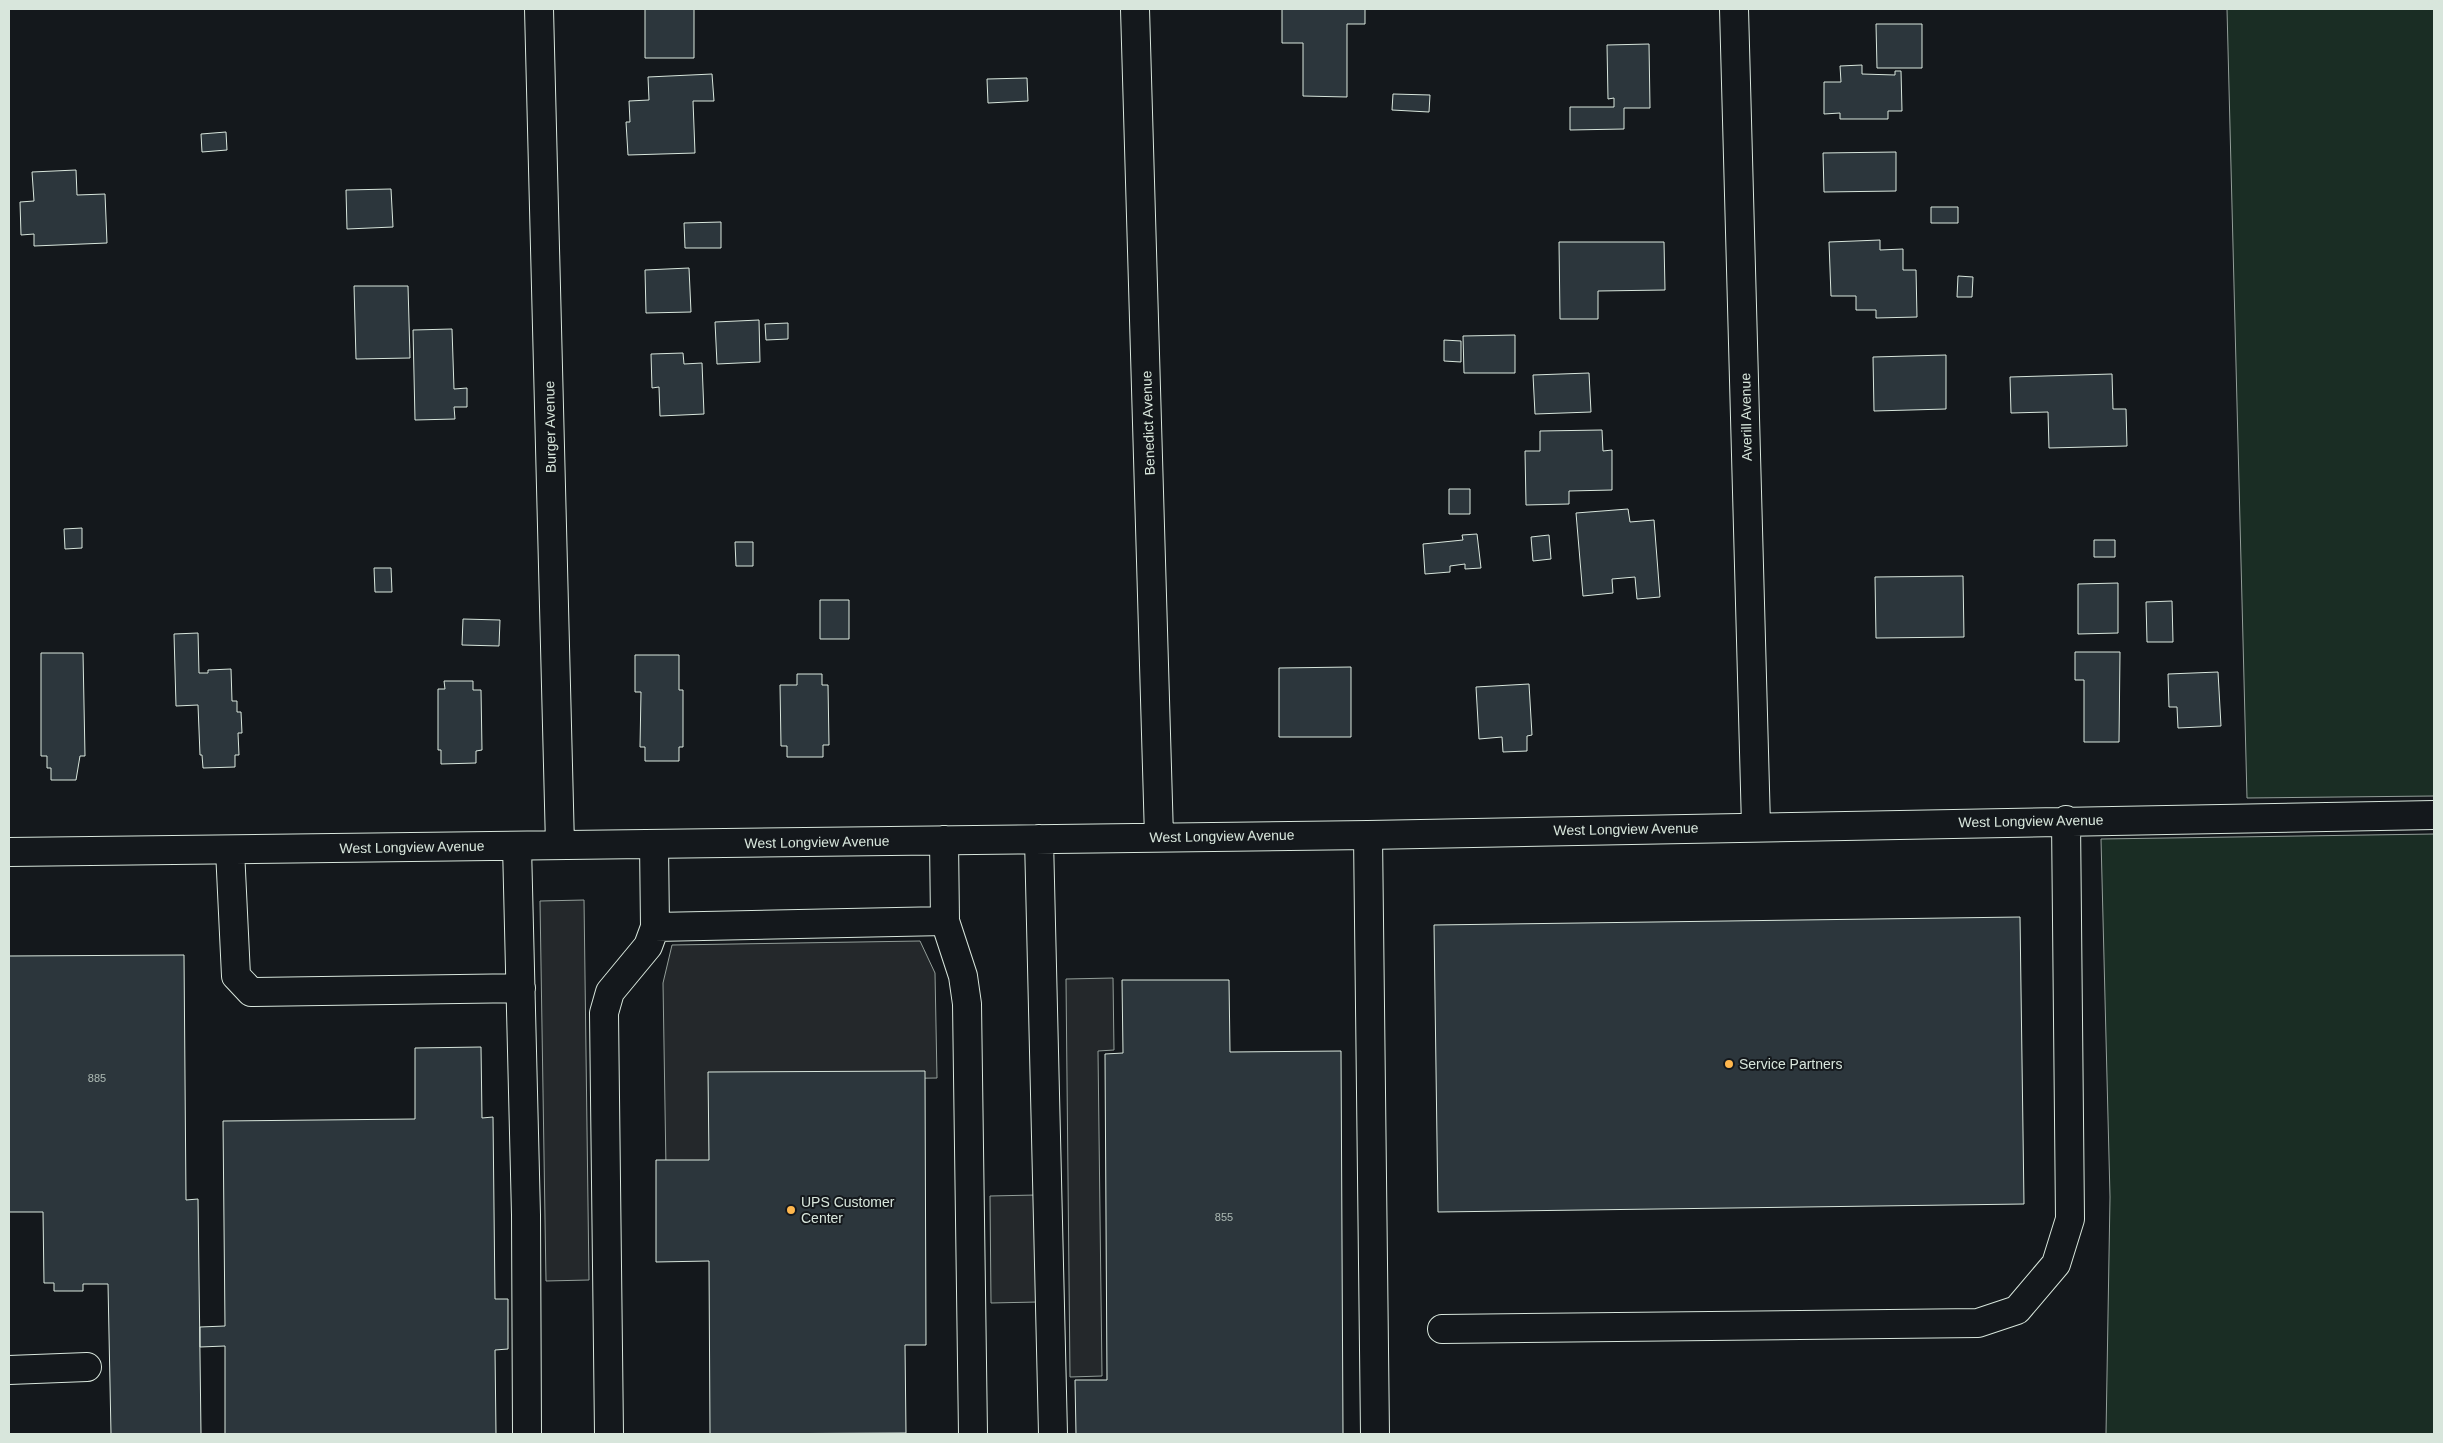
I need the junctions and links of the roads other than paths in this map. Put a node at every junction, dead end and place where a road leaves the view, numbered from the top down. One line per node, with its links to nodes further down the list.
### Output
1 (539, 9): 12 (street, Burger Avenue)
2 (1135, 9): 8 (street, Benedict Avenue)
3 (1734, 9): 6 (street, Averill Avenue)
4 (2434, 815): 5 (street, West Longview Avenue)
5 (2066, 820): 6 (street, West Longview Avenue); 19 (street)
6 (1756, 826): 7 (street, West Longview Avenue)
7 (1368, 835): 8 (street, West Longview Avenue); 26 (street)
8 (1159, 837): 9 (street, West Longview Avenue)
9 (1039, 839): 10 (street, West Longview Avenue); 25 (street)
10 (944, 840): 11 (street, West Longview Avenue); 16 (street)
11 (654, 844): 12 (street, West Longview Avenue); 17 (street)
12 (560, 845): 13 (street, West Longview Avenue)
13 (517, 846): 14 (street, West Longview Avenue); 18 (street)
14 (230, 850): 15 (street, West Longview Avenue); 18 (street)
15 (9, 852)
16 (944, 921): 17 (street); 24 (street)
17 (655, 927): 23 (street)
18 (521, 988): 22 (street)
19 (1442, 1329)
20 (87, 1367): 21 (street)
21 (9, 1370)
22 (527, 1434)
23 (609, 1434)
24 (973, 1434)
25 (1053, 1434)
26 (1375, 1434)

